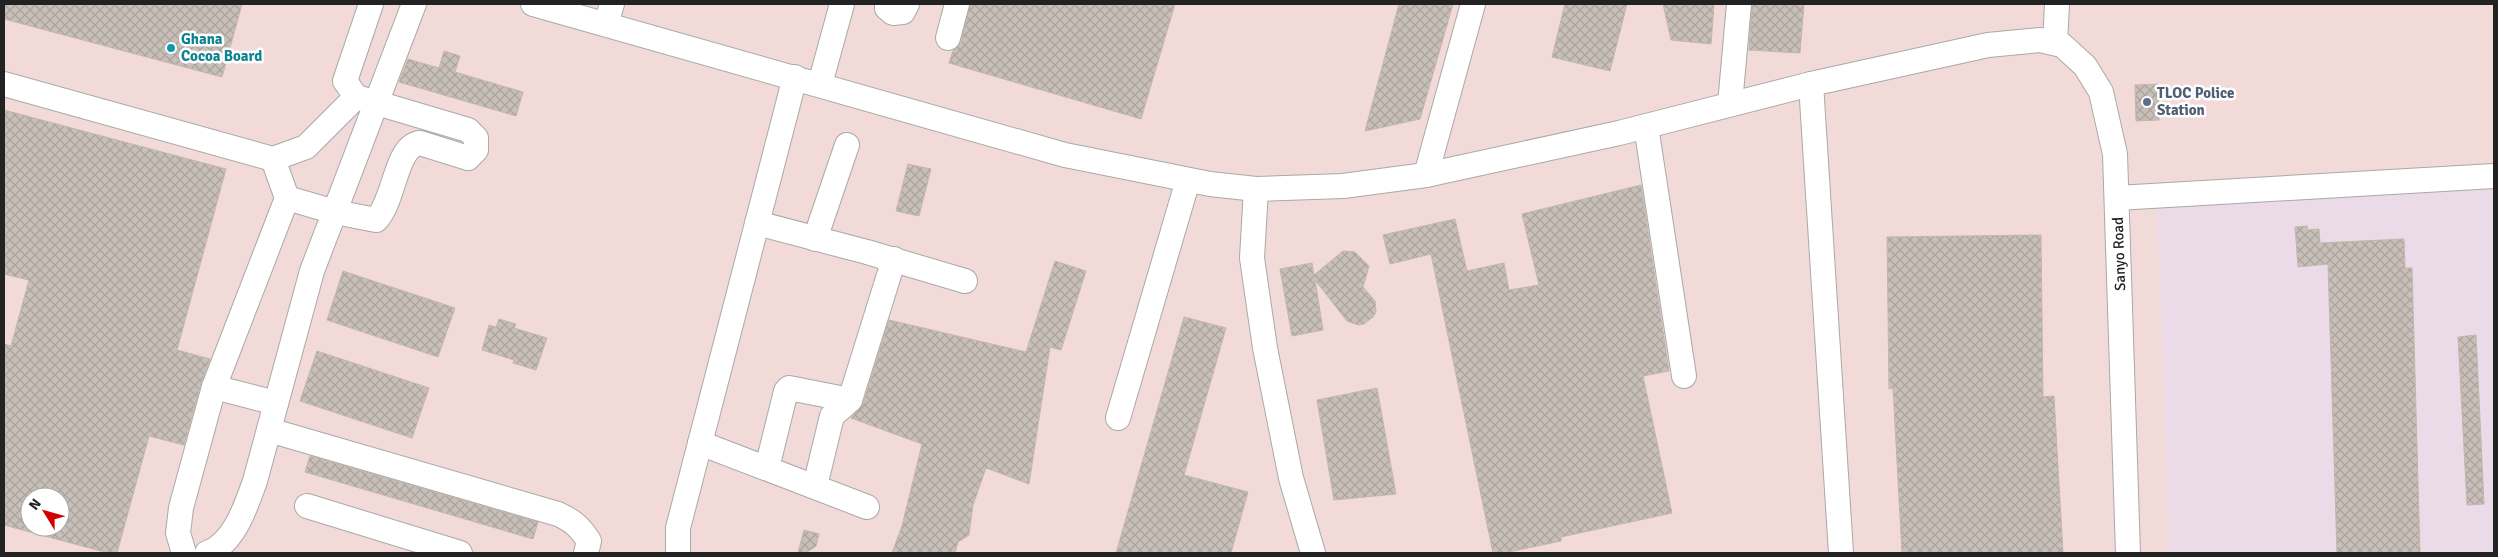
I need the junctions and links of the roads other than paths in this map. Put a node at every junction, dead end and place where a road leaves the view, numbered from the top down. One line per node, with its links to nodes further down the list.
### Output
1 (371, 4): 18 (street)
2 (414, 4): 18 (street)
3 (533, 4): 11 (street, Sanyo Road)
4 (842, 4): 16 (street)
5 (887, 4): 6 (street)
6 (907, 4)
7 (957, 4): 12 (street)
8 (1473, 4): 23 (street)
9 (1739, 4): 19 (street)
10 (2057, 4): 13 (street)
11 (609, 14): 14 (street, Sanyo Road)
12 (948, 38)
13 (2055, 43): 17 (street, Sanyo Road); 28 (street, Sanyo Road)
14 (795, 77): 16 (street, Sanyo Road); 30 (street)
15 (4, 84): 22 (street)
16 (820, 84): 25 (street, Sanyo Road)
17 (1811, 84): 19 (street, Sanyo Road); 51 (street)
18 (365, 99): 22 (street); 29 (street); 29 (street)
19 (1730, 104): 20 (street, Sanyo Road)
20 (1646, 126): 23 (street, Sanyo Road); 34 (street)
21 (848, 145): 31 (street)
22 (273, 158): 27 (street)
23 (1426, 174): 26 (street, Sanyo Road)
24 (2494, 176): 28 (street)
25 (1188, 180): 26 (street, Sanyo Road); 38 (street)
26 (1256, 189): 50 (street)
27 (287, 198): 29 (street); 35 (street)
28 (2117, 198): 52 (street, Sanyo Road)
29 (335, 212): 37 (street)
30 (757, 223): 31 (street); 40 (street)
31 (815, 239): 32 (street)
32 (894, 259): 33 (street); 36 (street)
33 (965, 281)
34 (1684, 376)
35 (214, 387): 37 (street); 46 (street)
36 (850, 400): 41 (street); 42 (street)
37 (276, 402): 39 (street)
38 (1118, 418)
39 (268, 430): 45 (street); 48 (street)
40 (700, 443): 41 (street); 49 (street)
41 (766, 468): 42 (street)
42 (815, 486): 44 (street)
43 (307, 506): 47 (street)
44 (867, 508)
45 (214, 552)
46 (184, 553)
47 (460, 553)
48 (586, 553)
49 (678, 553)
50 (1313, 553)
51 (1841, 553)
52 (2128, 553)

